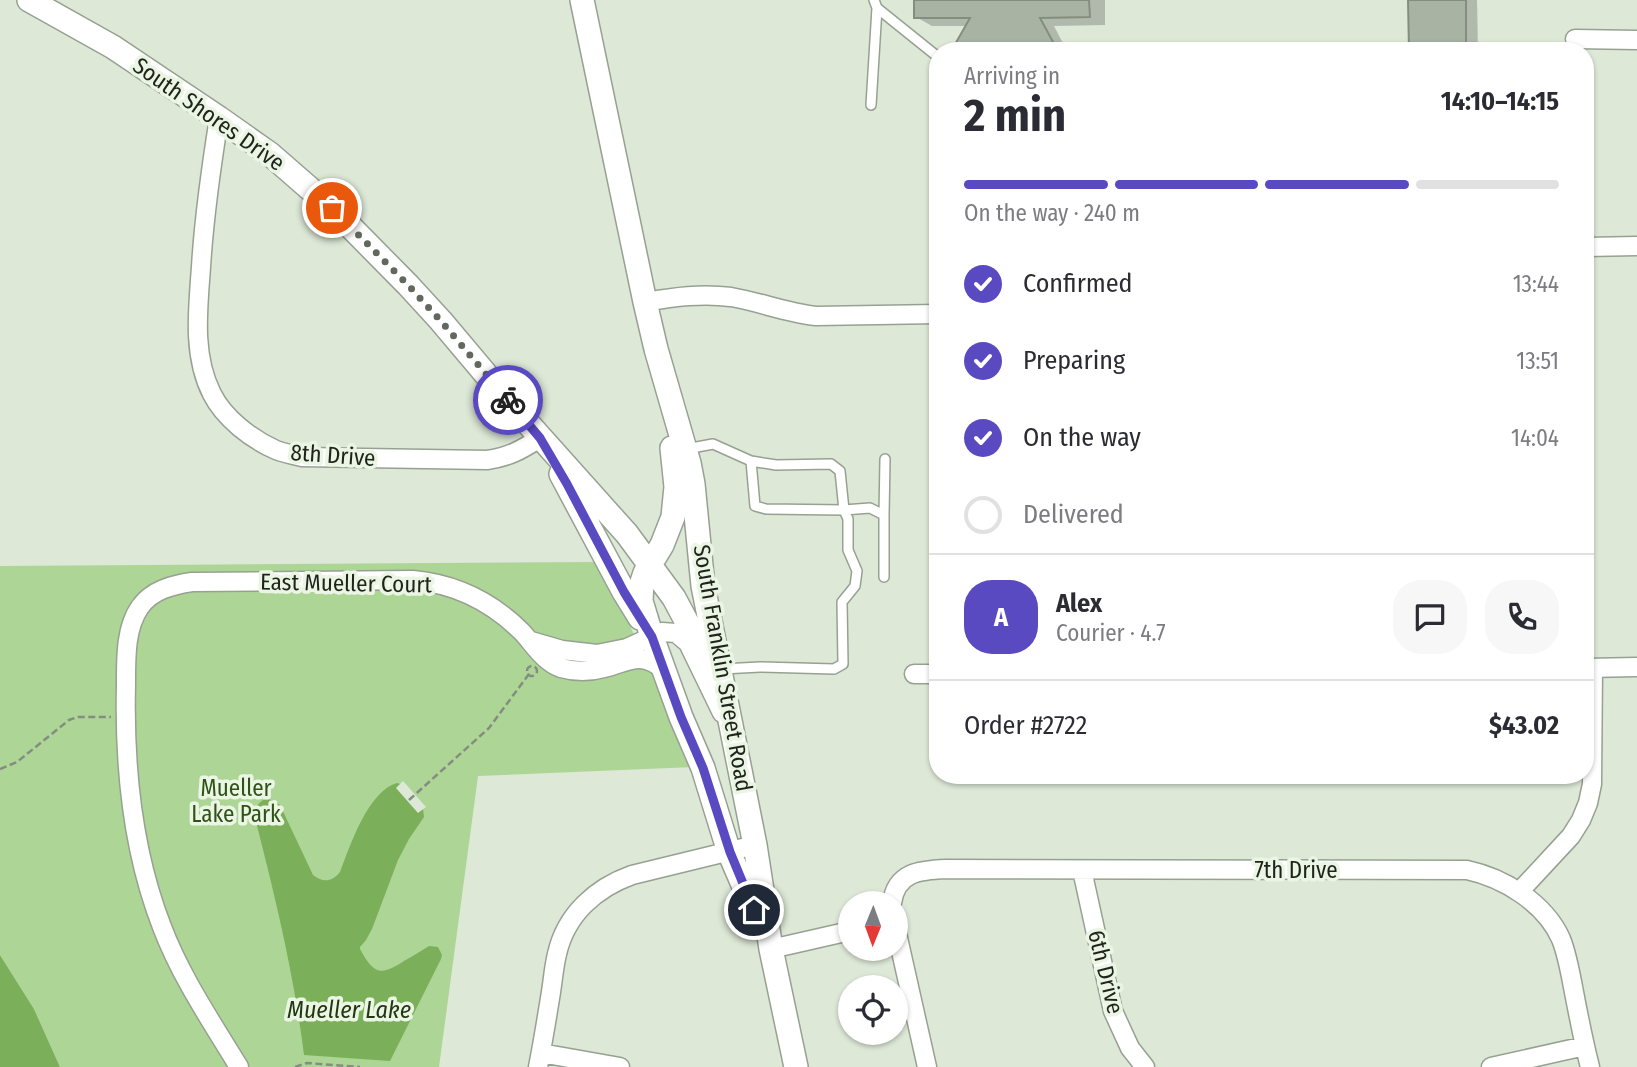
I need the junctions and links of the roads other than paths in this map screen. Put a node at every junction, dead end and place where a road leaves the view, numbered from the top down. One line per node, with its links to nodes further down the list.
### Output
1 (29, 0): 8 (street, South Shores Drive)
2 (582, 0): 11 (street, South Franklin Street Road)
3 (875, 4): 6 (lane); 7 (lane)
4 (1575, 39): 5 (street)
5 (1637, 40)
6 (929, 49)
7 (871, 105)
8 (219, 118): 14 (street, South Shores Drive); 14 (street, 8th Drive)
9 (1637, 246): 10 (street)
10 (1594, 247)
11 (645, 302): 12 (street); 13 (street, South Franklin Street Road)
12 (929, 314)
13 (656, 349): 15 (street, South Franklin Street Road); 21 (street, South Franklin Street Road)
14 (540, 438): 20 (street, South Shores Drive); 24 (street, South Shores Drive)
15 (685, 449): 17 (lane); 28 (street, South Franklin Street Road)
16 (885, 458): 19 (lane)
17 (751, 461): 18 (lane); 18 (lane)
18 (844, 510): 19 (lane); 28 (lane)
19 (884, 515): 23 (lane)
20 (626, 534): 21 (street); 22 (street, South Shores Drive)
21 (666, 535): 22 (street, South Franklin Street Road)
22 (650, 564): 24 (street, South Franklin Street Road); 32 (street, South Shores Drive)
23 (884, 577)
24 (652, 637): 25 (street, East Mueller Court); 29 (street, South Franklin Street Road); 32 (street)
25 (530, 640): 29 (street, East Mueller Court); 44 (street, East Mueller Court)
26 (1637, 667): 27 (street)
27 (1594, 668)
28 (720, 669): 32 (street, South Franklin Street Road)
29 (664, 670): 35 (street, South Franklin Street Road)
30 (914, 674): 31 (street)
31 (929, 674)
32 (735, 742): 34 (street, South Franklin Street Road)
33 (1592, 784): 38 (street)
34 (755, 845): 35 (street); 40 (street, South Franklin Street Road)
35 (730, 852): 40 (street, South Franklin Street Road); 43 (street)
36 (1082, 870): 37 (street, 7th Drive); 38 (street, 7th Drive); 48 (street, 6th Drive)
37 (895, 891)
38 (1519, 892): 42 (street, 7th Drive)
39 (838, 934): 40 (street)
40 (771, 949): 46 (street, South Franklin Street Road)
41 (903, 961): 47 (street)
42 (1585, 1046): 49 (street); 50 (street, 7th Drive)
43 (539, 1060): 45 (street)
44 (239, 1067)
45 (620, 1067)
46 (796, 1067)
47 (927, 1067)
48 (1145, 1067)
49 (1491, 1067)
50 (1590, 1067)

